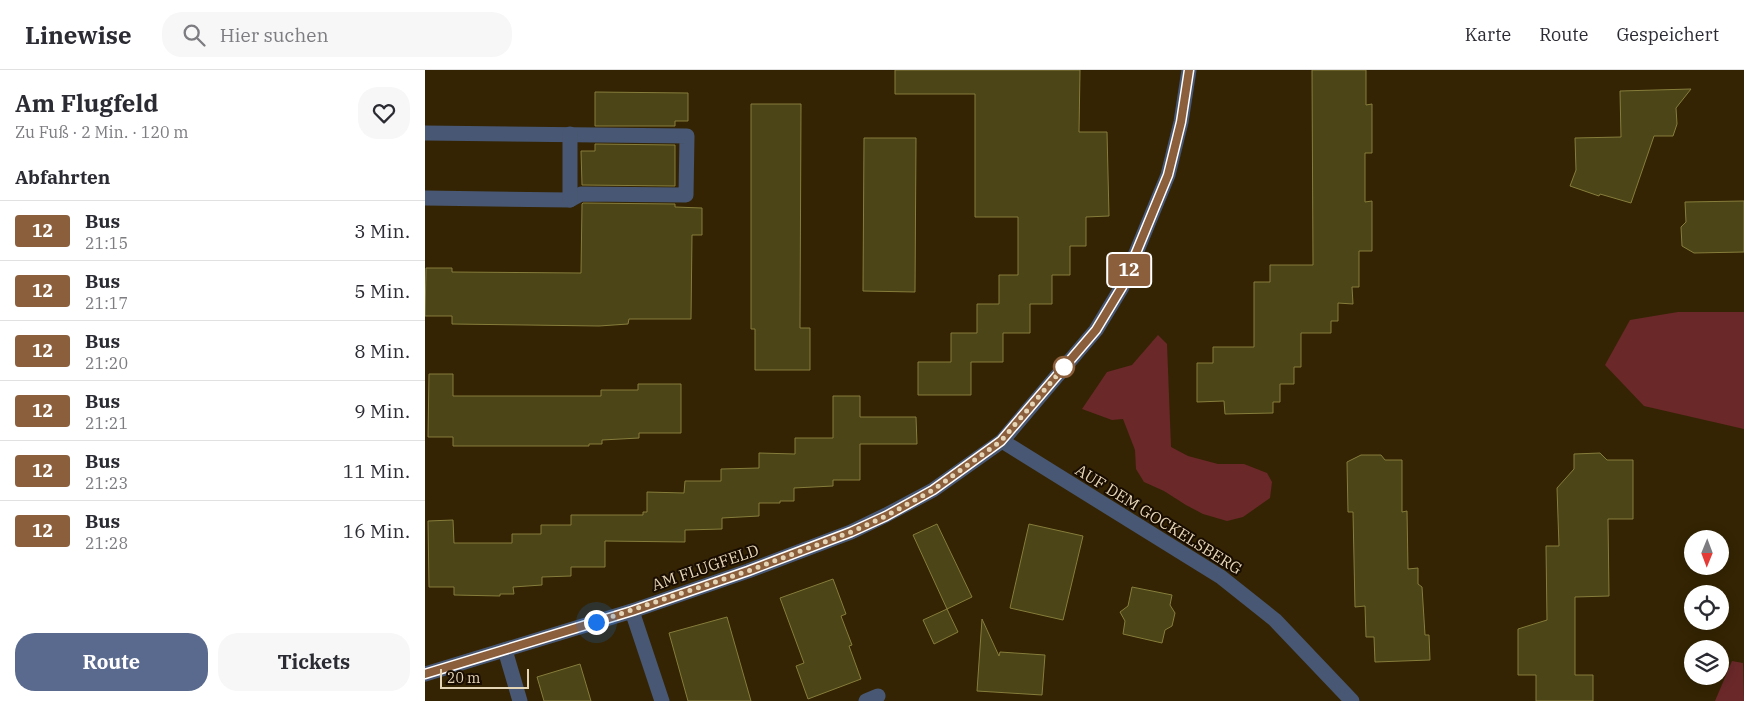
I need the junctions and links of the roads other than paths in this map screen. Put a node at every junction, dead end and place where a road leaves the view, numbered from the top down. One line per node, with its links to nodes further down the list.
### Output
1 (1189, 70): 6 (street, AM FLUGFELD)
2 (425, 133): 3 (street)
3 (570, 134): 5 (street); 5 (street)
4 (425, 198): 5 (street)
5 (570, 200)
6 (1001, 441): 7 (street, AM FLUGFELD); 12 (street, AUF DEM GOCKELSBERG)
7 (632, 611): 8 (street, AM FLUGFELD); 11 (street)
8 (505, 650): 9 (street, AM FLUGFELD); 10 (street)
9 (425, 674)
10 (520, 701)
11 (662, 701)
12 (1352, 701)

